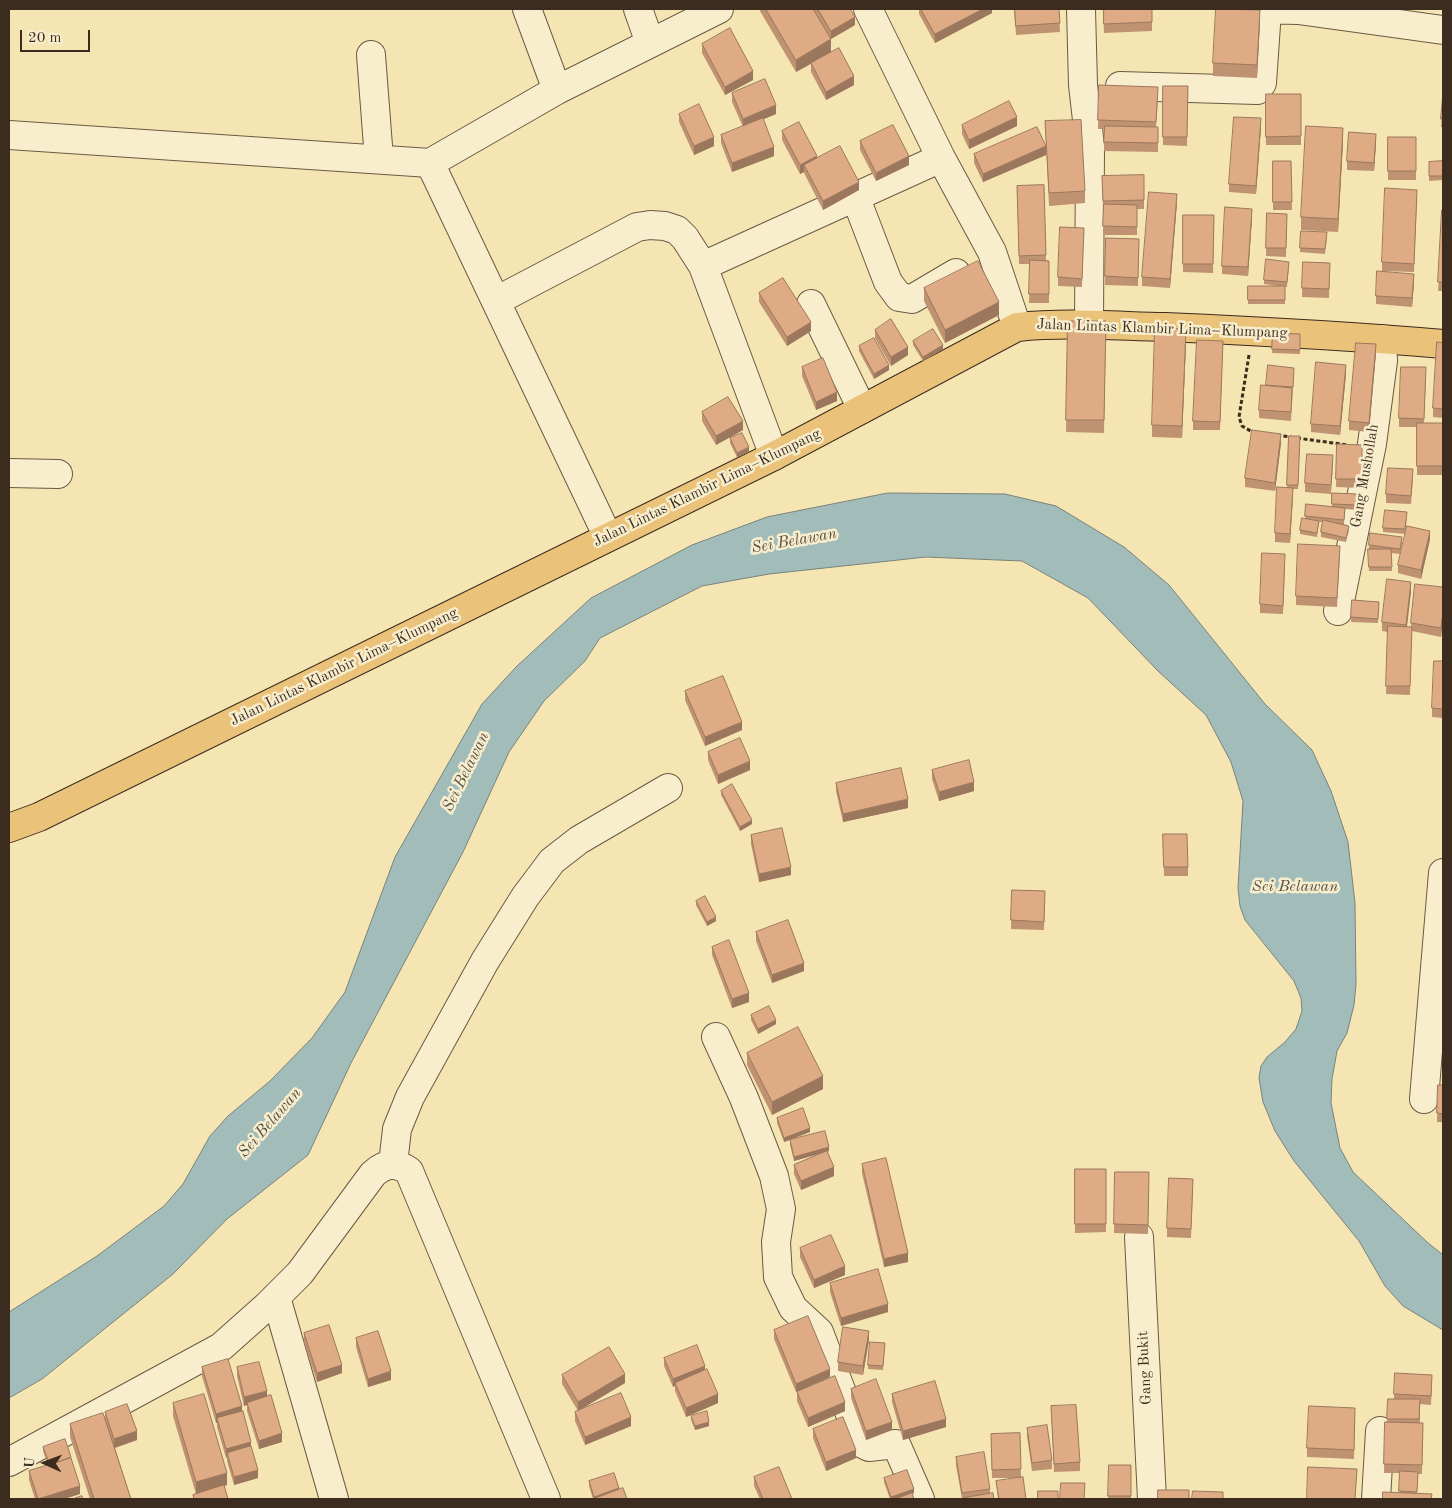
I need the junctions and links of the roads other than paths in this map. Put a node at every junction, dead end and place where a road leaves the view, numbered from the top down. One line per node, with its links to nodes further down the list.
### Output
1 (526, 9): 12 (street)
2 (638, 9): 9 (street)
3 (719, 9): 9 (street)
4 (868, 9): 14 (street)
5 (1081, 9): 11 (street)
6 (1263, 9): 7 (street); 11 (street)
7 (1298, 9): 8 (street)
8 (1443, 30)
9 (650, 43): 12 (street)
10 (370, 55): 15 (street)
11 (1083, 85): 22 (street)
12 (558, 90): 16 (street)
13 (9, 135): 15 (street)
14 (941, 158): 17 (street); 18 (street)
15 (379, 159): 16 (street)
16 (430, 163): 20 (street)
17 (855, 196): 18 (street); 19 (street)
18 (992, 252): 23 (street)
19 (703, 266): 20 (street); 27 (street)
20 (496, 301): 30 (street)
21 (811, 304): 26 (street)
22 (1089, 325): 23 (main road, Jalan Lintas Klambir Lima–Klumpang); 24 (main road, Jalan Lintas Klambir Lima–Klumpang)
23 (1017, 327): 26 (main road, Jalan Lintas Klambir Lima–Klumpang)
24 (1382, 339): 25 (main road, Jalan Lintas Klambir Lima–Klumpang); 31 (street, Gang Mushollah)
25 (1443, 344)
26 (862, 410): 27 (main road, Jalan Lintas Klambir Lima–Klumpang)
27 (774, 456): 30 (main road, Jalan Lintas Klambir Lima–Klumpang)
28 (9, 473): 29 (street)
29 (58, 474)
30 (608, 537): 33 (main road, Jalan Lintas Klambir Lima–Klumpang)
31 (1338, 611)
32 (668, 788): 37 (street)
33 (9, 828)
34 (1443, 873): 36 (street)
35 (716, 1037): 44 (street)
36 (1424, 1099)
37 (393, 1164): 39 (street); 43 (street)
38 (1139, 1237): 45 (street, Gang Bukit)
39 (276, 1297): 41 (street); 42 (street)
40 (1380, 1431): 46 (street)
41 (9, 1462)
42 (334, 1499)
43 (546, 1499)
44 (920, 1499)
45 (1152, 1499)
46 (1376, 1499)

